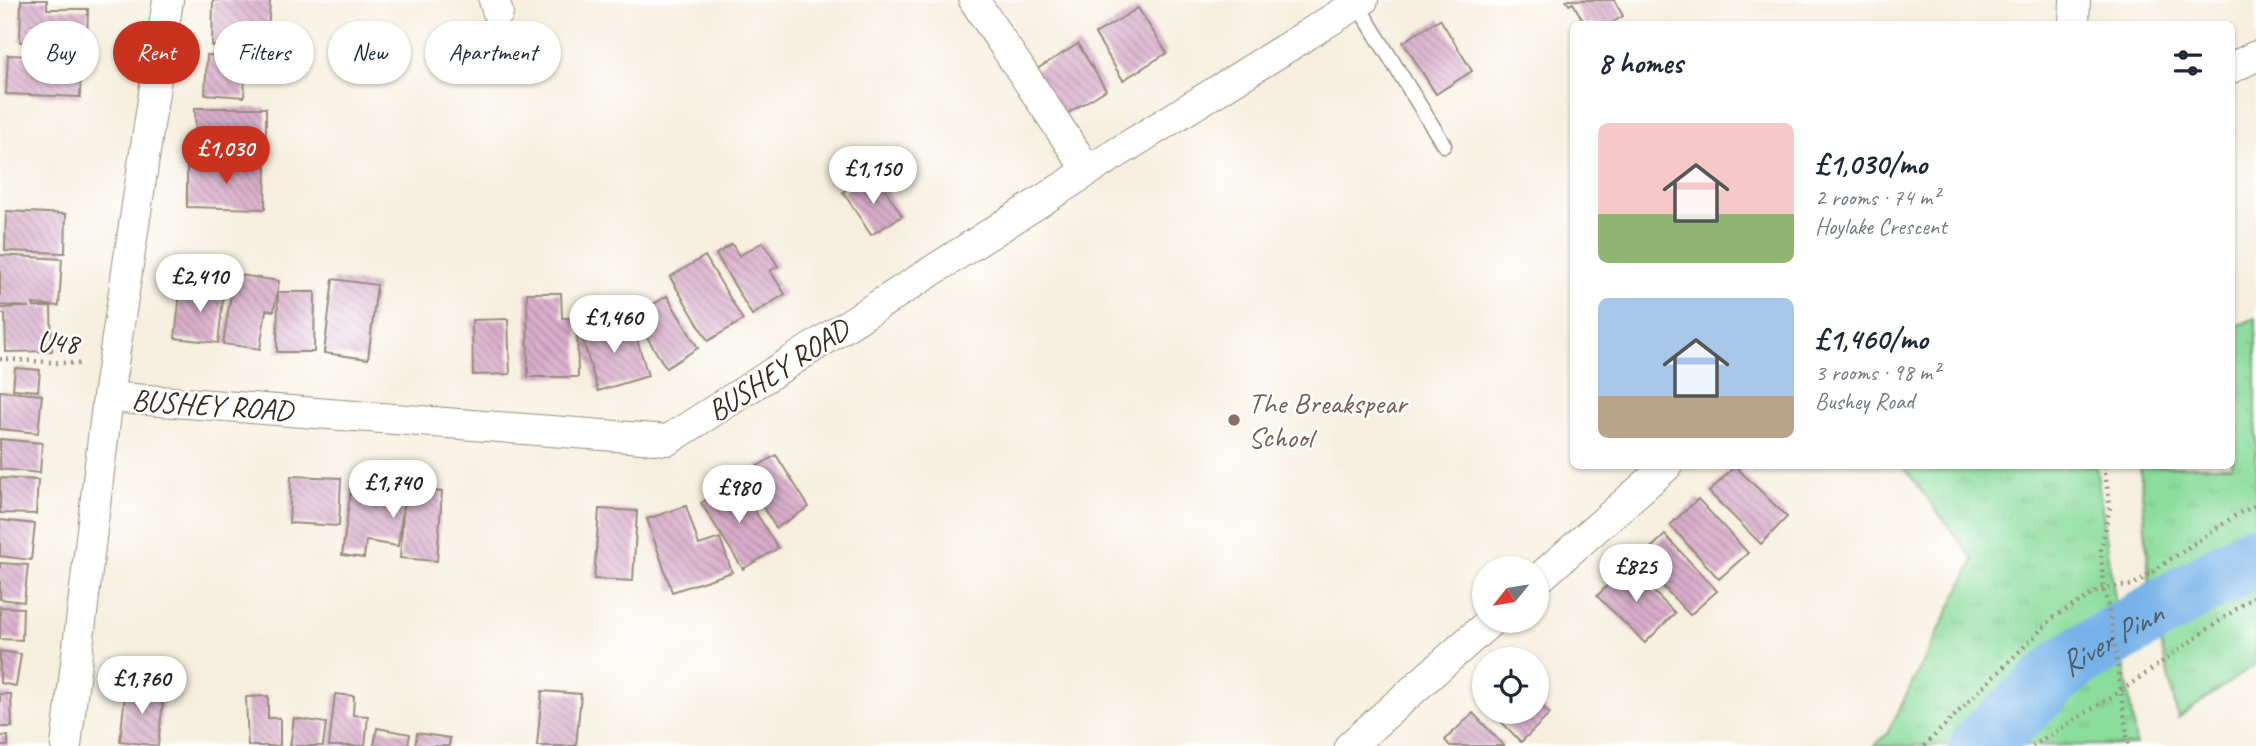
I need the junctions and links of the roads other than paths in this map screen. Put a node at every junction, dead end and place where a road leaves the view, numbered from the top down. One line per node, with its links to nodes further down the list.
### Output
1 (167, 0): 10 (street)
2 (974, 0): 9 (street)
3 (2075, 0): 5 (street)
4 (1360, 2): 8 (lane); 9 (street, BUSHEY ROAD)
5 (2074, 21)
6 (2256, 55): 7 (street)
7 (2235, 66)
8 (1444, 145)
9 (1088, 170): 10 (street, BUSHEY ROAD)
10 (108, 397): 14 (street)
11 (1664, 469): 12 (street)
12 (1549, 570)
13 (1476, 634): 15 (street)
14 (66, 746)
15 (1350, 746)

